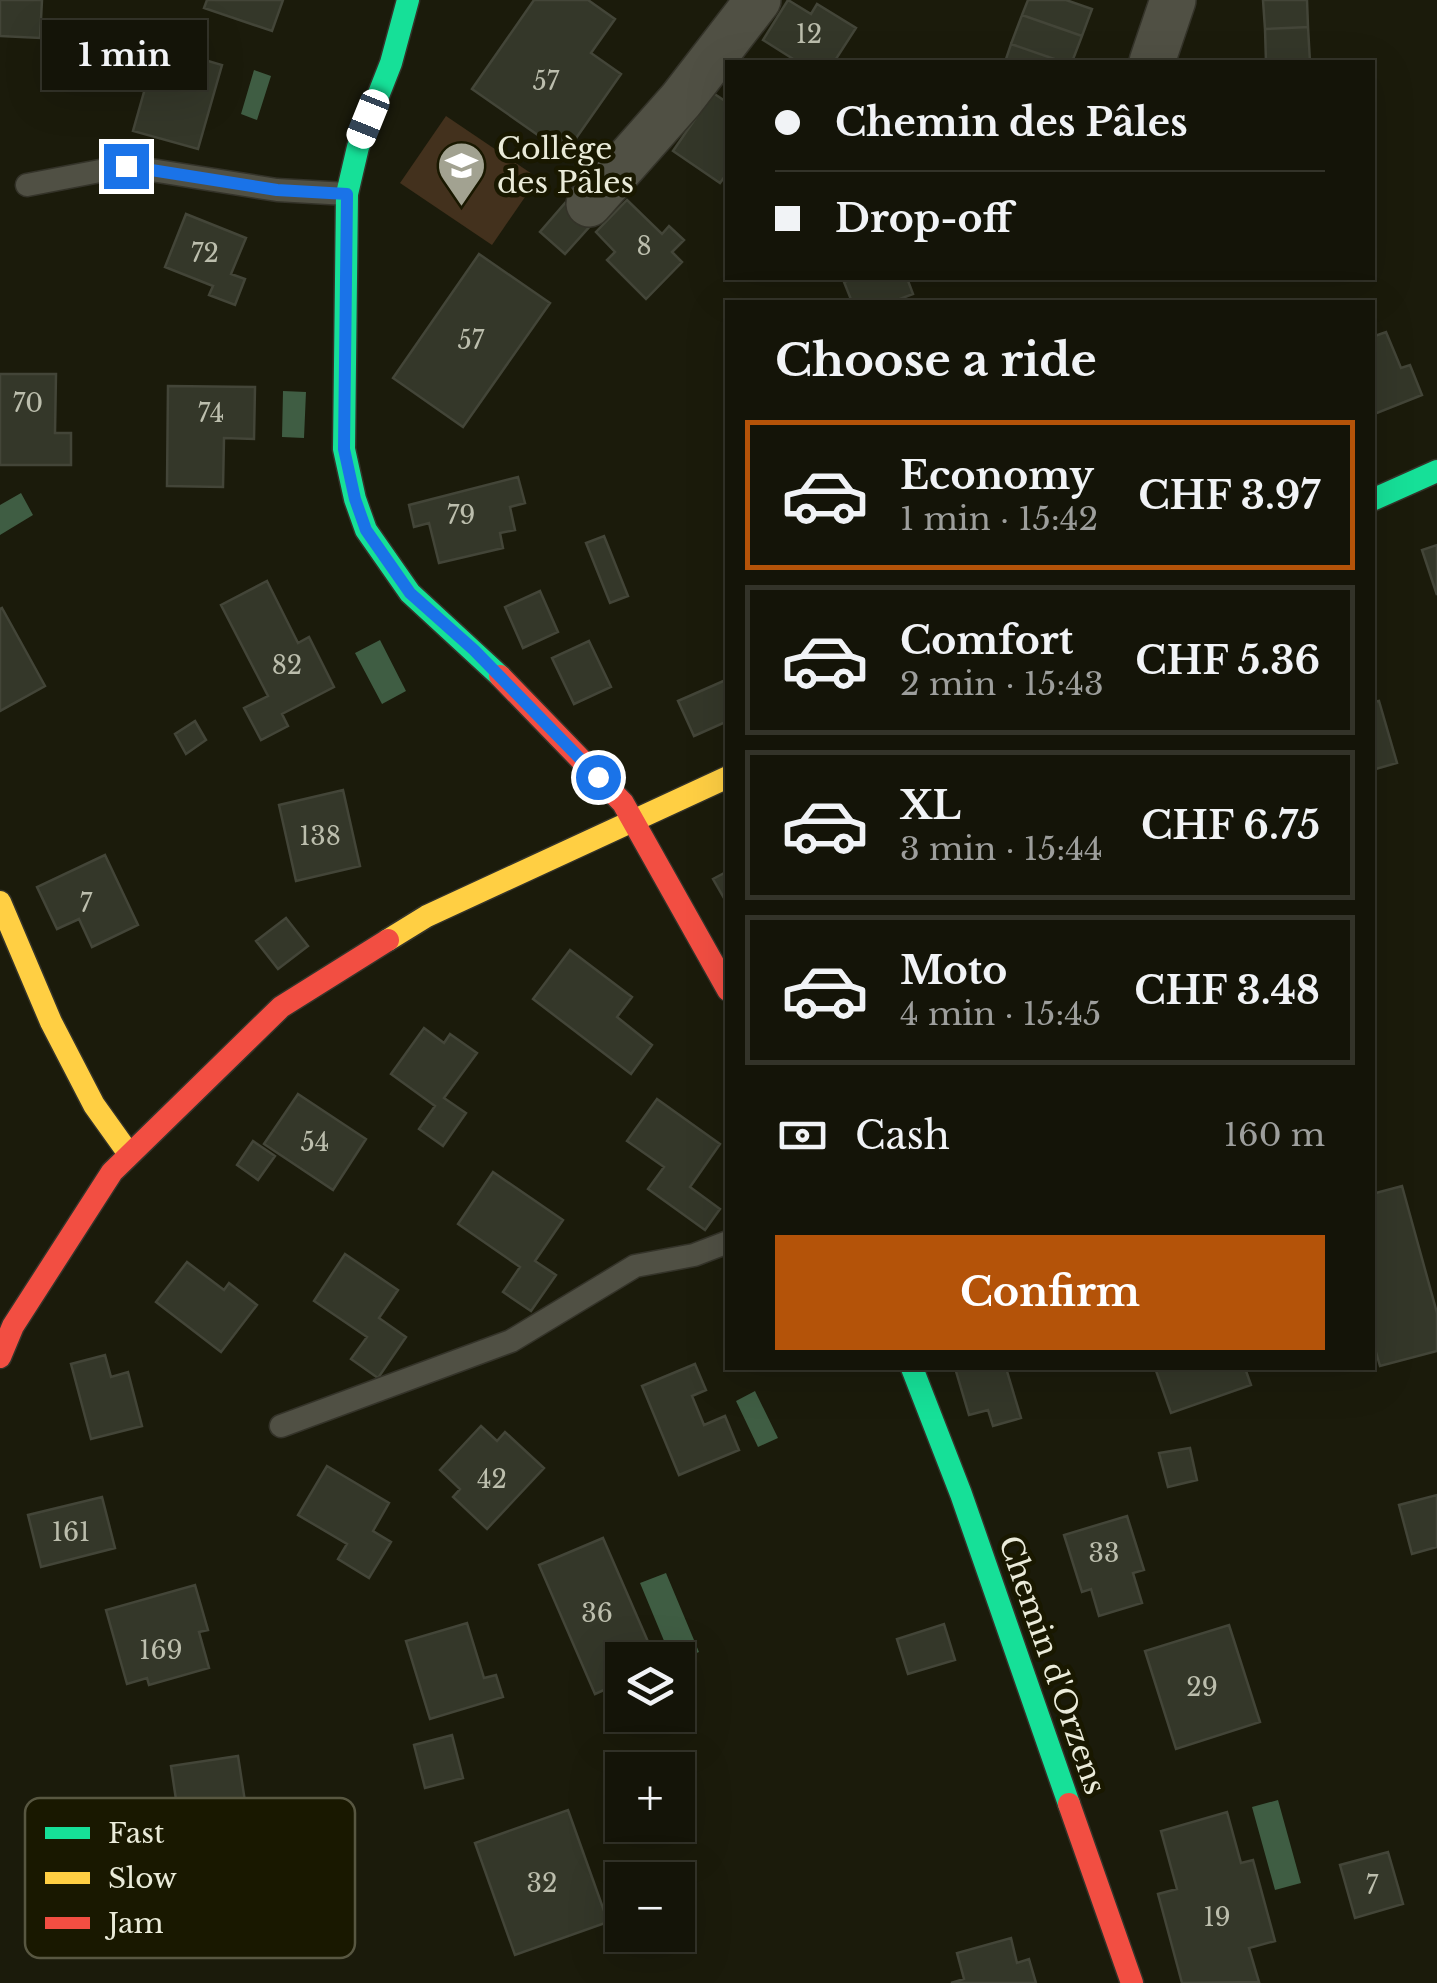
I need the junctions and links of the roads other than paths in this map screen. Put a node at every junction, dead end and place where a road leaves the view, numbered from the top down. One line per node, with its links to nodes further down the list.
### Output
1 (408, 0): 6 (street)
2 (758, 0): 7 (street)
3 (1173, 0): 4 (street)
4 (1153, 60)
5 (27, 184): 6 (lane)
6 (347, 194): 11 (street)
7 (590, 204)
8 (1437, 471): 9 (street)
9 (1375, 499)
10 (725, 778): 11 (street)
11 (634, 819): 13 (street); 14 (street)
12 (0, 902): 14 (street)
13 (725, 985)
14 (128, 1154): 16 (street)
15 (725, 1243): 18 (lane)
16 (0, 1358)
17 (913, 1370): 19 (street, Chemin d'Orzens)
18 (280, 1426)
19 (1132, 1983)

